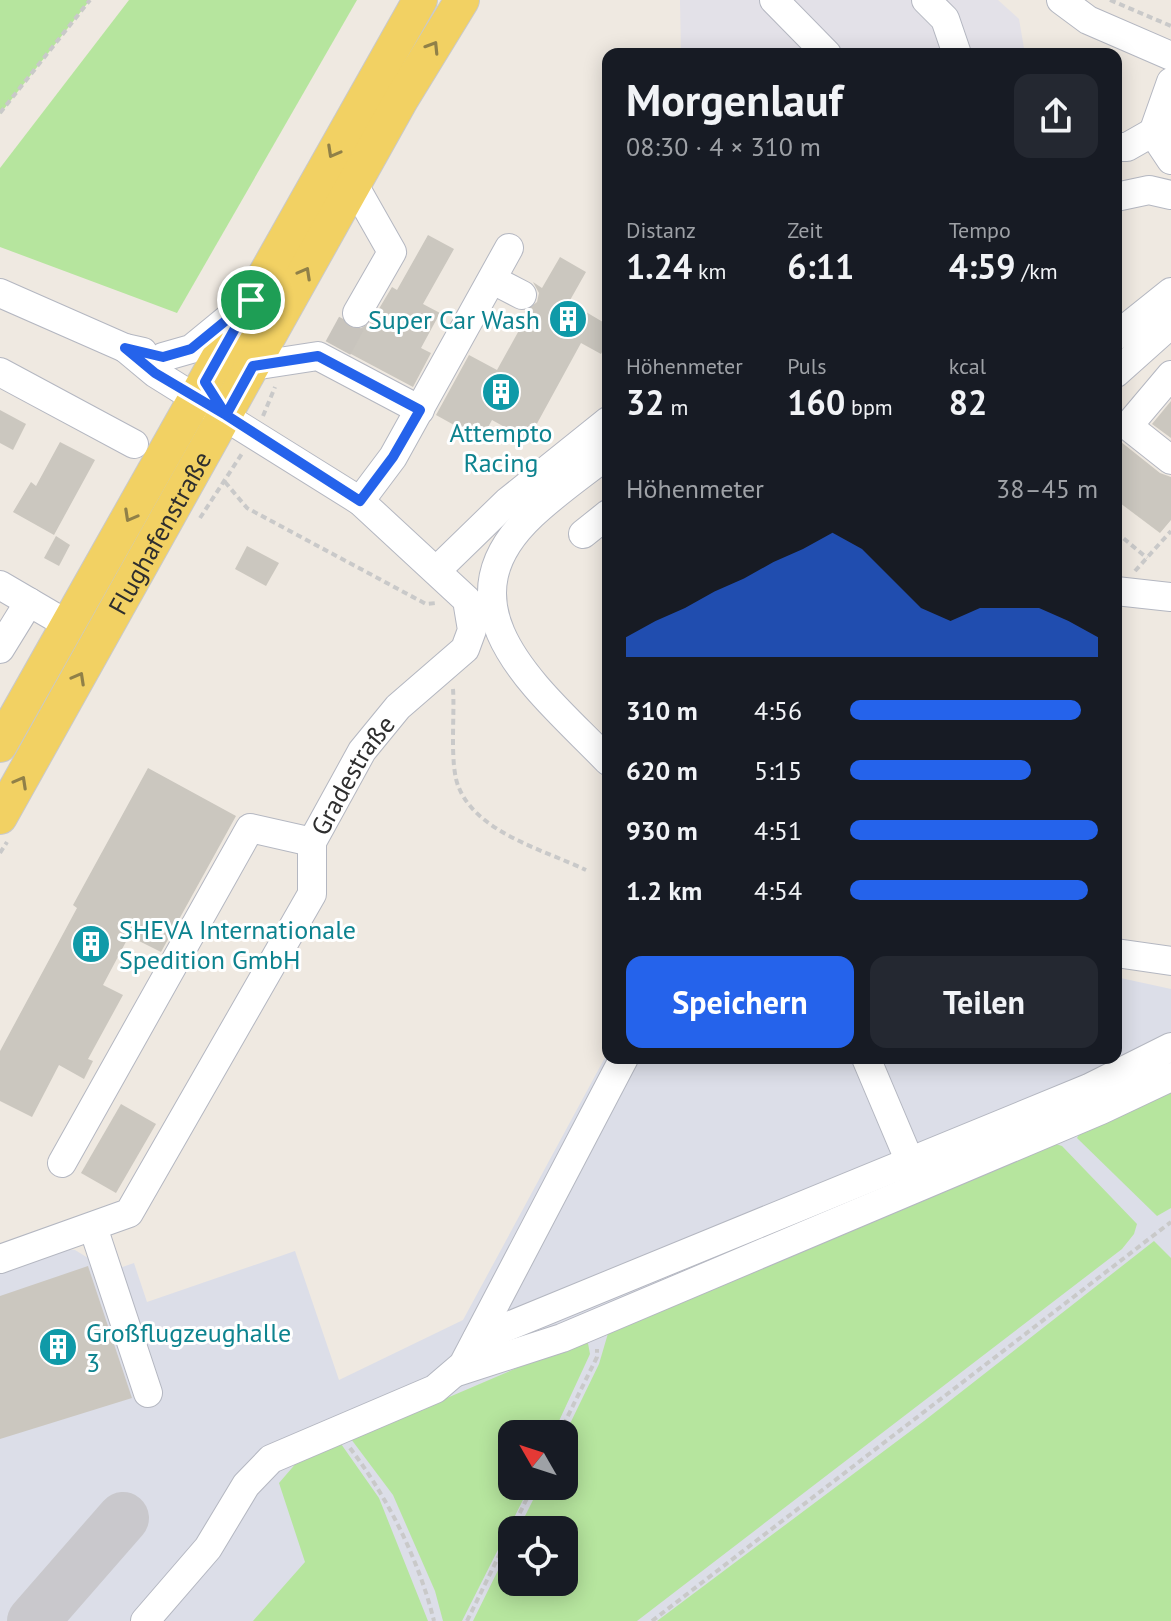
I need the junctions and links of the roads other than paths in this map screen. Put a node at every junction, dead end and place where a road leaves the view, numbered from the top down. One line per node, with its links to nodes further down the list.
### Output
1 (420, 0): 23 (main road, Flughafenstraße, one-way to 23)
2 (462, 0): 15 (main road, Flughafenstraße, one-way to 2)
3 (774, 0): 8 (street)
4 (926, 0): 9 (street)
5 (1061, 0): 10 (street)
6 (1069, 0): 7 (street)
7 (1171, 36)
8 (821, 48)
9 (955, 48)
10 (1171, 56)
11 (1171, 82): 12 (street)
12 (1162, 127): 13 (street); 14 (street)
13 (1122, 147)
14 (1171, 160)
15 (354, 185): 24 (street); 29 (main road, Flughafenstraße, one-way to 15)
16 (1171, 195): 17 (street)
17 (1122, 196)
18 (509, 248): 19 (street)
19 (493, 280): 22 (street); 34 (street)
20 (1171, 292): 26 (street)
21 (0, 293): 27 (street)
22 (522, 295)
23 (251, 300): 28 (street); 33 (main road, Flughafenstraße)
24 (357, 313)
25 (1171, 324): 30 (street)
26 (1122, 331)
27 (125, 348): 28 (street); 33 (street)
28 (163, 357): 33 (street)
29 (253, 366): 34 (street); 35 (main road, Flughafenstraße)
30 (1122, 368)
31 (0, 372): 37 (street)
32 (1171, 375): 39 (street)
33 (201, 390): 35 (street); 48 (main road, Flughafenstraße, one-way to 48)
34 (420, 410): 40 (street)
35 (226, 415): 40 (street); 52 (main road, Flughafenstraße, one-way to 35)
36 (602, 426): 43 (street)
37 (134, 444)
38 (602, 459): 51 (street)
39 (1171, 460)
40 (360, 501): 43 (street)
41 (602, 519): 42 (street)
42 (583, 534)
43 (437, 570): 53 (street, Gradestraße)
44 (0, 585): 47 (street)
45 (1122, 592): 46 (street)
46 (1171, 597)
47 (29, 602): 48 (street); 49 (street)
48 (70, 626): 50 (main road, Flughafenstraße)
49 (0, 649)
50 (0, 745)
51 (602, 755)
52 (0, 817)
53 (312, 842): 61 (street, Gradestraße); 62 (street)
54 (1122, 954): 55 (street)
55 (1171, 961)
56 (1171, 1047): 60 (street)
57 (621, 1064): 64 (street)
58 (869, 1064): 60 (street)
59 (1171, 1077): 65 (street)
60 (910, 1162): 64 (street)
61 (62, 1163)
62 (93, 1227): 63 (street); 66 (street)
63 (0, 1259)
64 (477, 1339): 65 (street)
65 (457, 1372): 67 (street)
66 (148, 1393)
67 (145, 1621)

